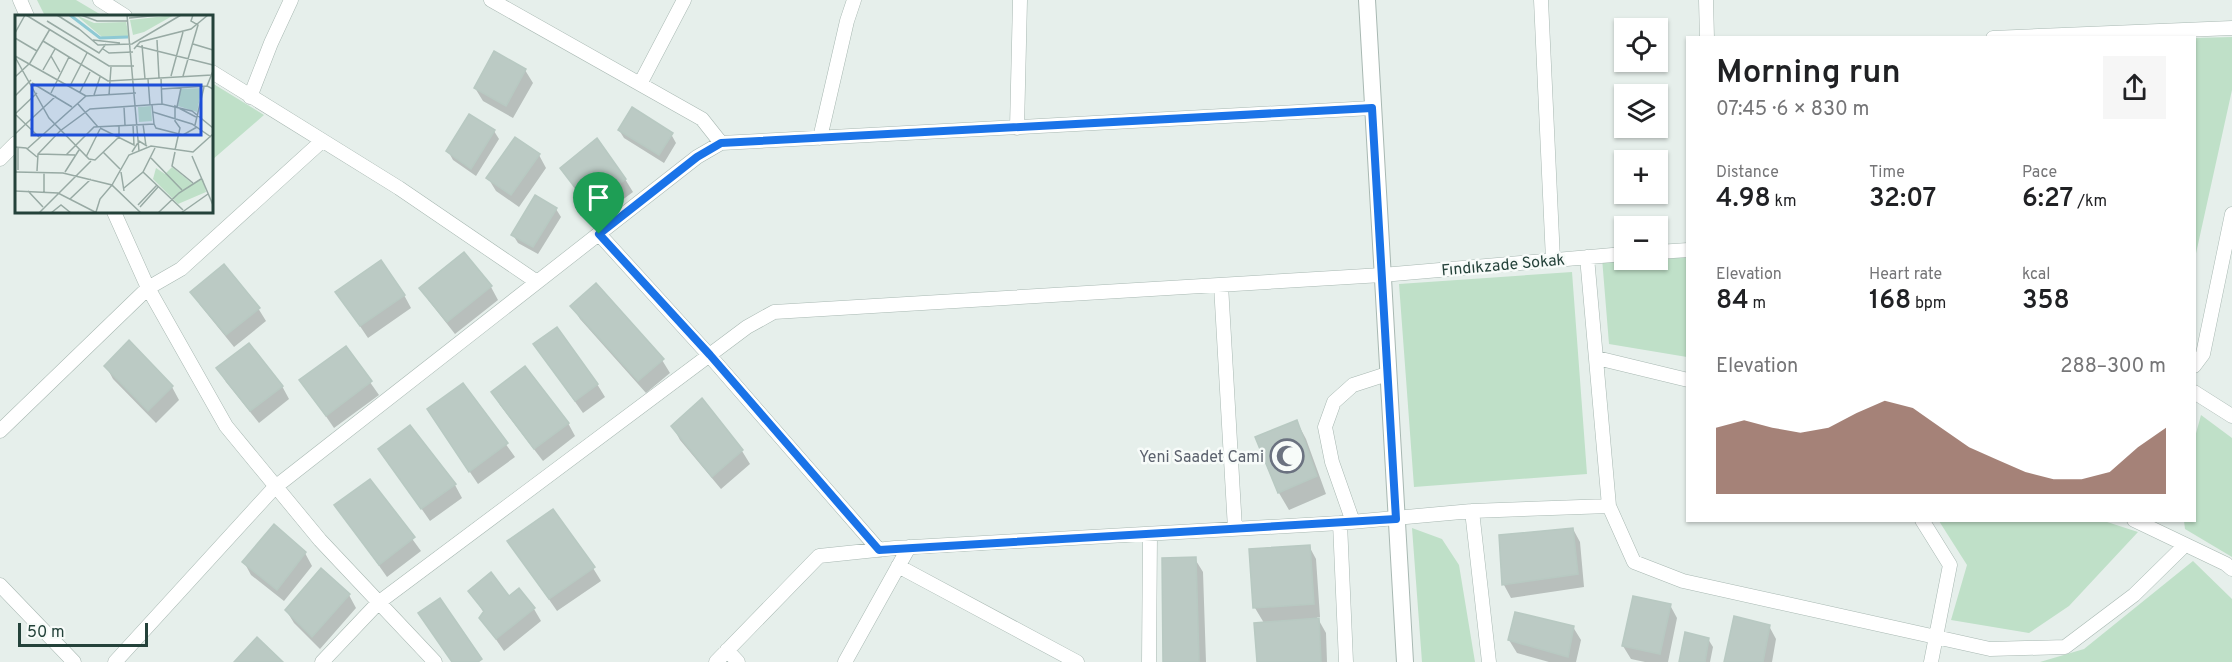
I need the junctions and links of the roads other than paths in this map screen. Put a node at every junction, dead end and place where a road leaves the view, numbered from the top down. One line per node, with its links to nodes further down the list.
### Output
1 (20, 0): 11 (street)
2 (100, 0): 12 (street)
3 (291, 0): 18 (street)
4 (684, 0): 17 (street)
5 (854, 0): 21 (street)
6 (1020, 0): 20 (street)
7 (1366, 0): 19 (street)
8 (1541, 0): 33 (street)
9 (1706, 0): 14 (street)
10 (498, 2): 17 (street)
11 (27, 15)
12 (123, 15)
13 (2232, 28): 15 (street)
14 (1707, 36)
15 (2041, 36)
16 (213, 73): 18 (street)
17 (640, 84): 23 (street)
18 (250, 97): 22 (street)
19 (1372, 108): 20 (street); 34 (street)
20 (1017, 128): 21 (street)
21 (820, 138): 23 (street)
22 (322, 141): 35 (street); 37 (street)
23 (721, 143): 28 (street)
24 (15, 144): 25 (street)
25 (0, 159)
26 (114, 213): 37 (street)
27 (2232, 214): 40 (street)
28 (599, 234): 35 (street); 38 (street)
29 (1686, 250): 30 (street)
30 (1668, 251)
31 (1614, 255): 32 (street, Fındıkzade Sokak)
32 (1587, 257): 33 (street, Fındıkzade Sokak); 39 (street)
33 (1553, 260): 34 (street, Fındıkzade Sokak)
34 (1382, 274): 36 (street, Fındıkzade Sokak); 41 (street)
35 (537, 282): 46 (street)
36 (1221, 285): 38 (street, Fındıkzade Sokak); 53 (street)
37 (148, 288): 45 (street); 46 (street)
38 (710, 355): 57 (street); 61 (street, Fındıkzade Sokak)
39 (1598, 358): 42 (street); 47 (street)
40 (2196, 363)
41 (1387, 374): 49 (street); 52 (street)
42 (1686, 380)
43 (2196, 393): 44 (street)
44 (2232, 416)
45 (0, 431)
46 (274, 488): 61 (street); 65 (street)
47 (1609, 506): 48 (street); 62 (street)
48 (1472, 511): 49 (street); 75 (street)
49 (1396, 519): 52 (street); 74 (street)
50 (1923, 522): 62 (street)
51 (2143, 522): 55 (street)
52 (1346, 523): 53 (street); 73 (street)
53 (1235, 529): 54 (street)
54 (1150, 534): 56 (street); 72 (street)
55 (2185, 545): 59 (street); 62 (street)
56 (909, 547): 57 (street); 58 (street)
57 (879, 550): 63 (street)
58 (898, 566): 70 (street); 71 (street)
59 (2232, 569)
60 (0, 585): 64 (street)
61 (378, 603): 66 (street, Fındıkzade Sokak); 67 (street)
62 (1936, 637): 76 (street)
63 (727, 650): 68 (street); 69 (street)
64 (75, 662)
65 (115, 662)
66 (322, 662)
67 (435, 662)
68 (716, 662)
69 (738, 662)
70 (845, 662)
71 (1077, 662)
72 (1149, 662)
73 (1346, 662)
74 (1405, 662)
75 (1489, 662)
76 (1931, 662)

